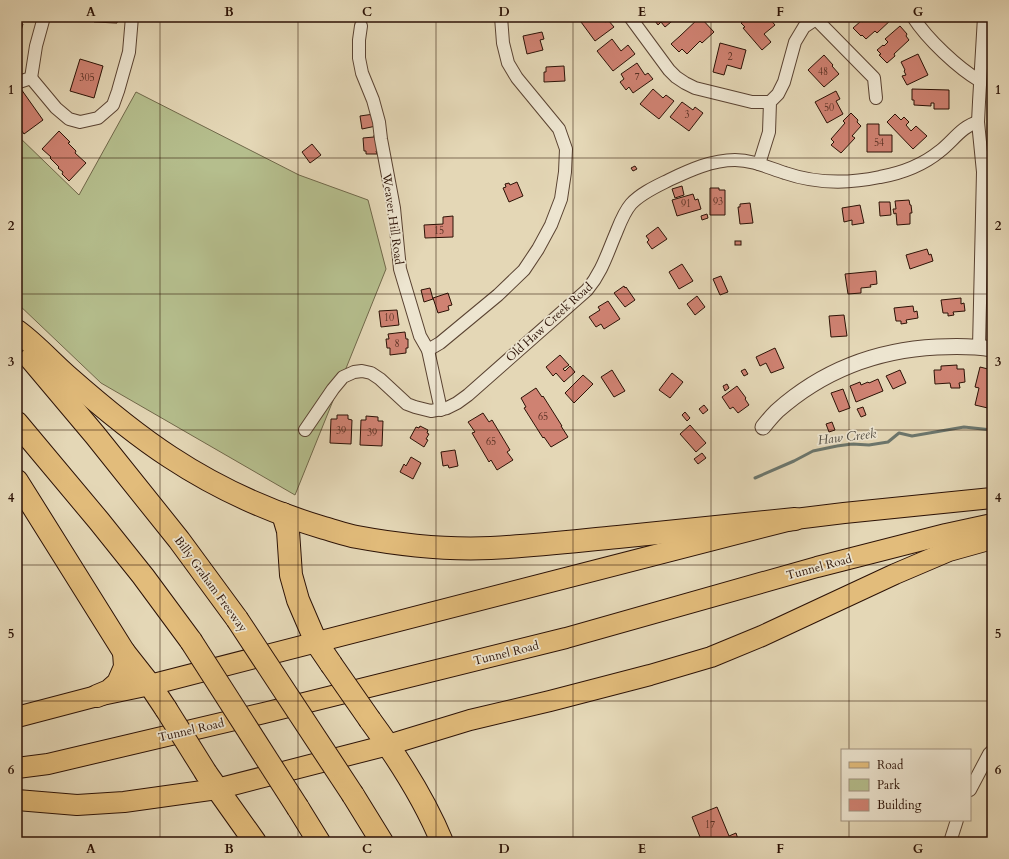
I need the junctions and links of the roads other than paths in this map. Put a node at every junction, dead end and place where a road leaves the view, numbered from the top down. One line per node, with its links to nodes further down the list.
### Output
1 (44, 17): 9 (street)
2 (132, 17): 9 (street)
3 (501, 17): 19 (street)
4 (630, 17): 13 (street)
5 (913, 17): 10 (street)
6 (984, 17): 10 (street)
7 (815, 18): 12 (street); 13 (street)
8 (362, 26): 19 (street, Weaver Hill Road)
9 (31, 78): 11 (street)
10 (980, 81): 14 (street)
11 (17, 82)
12 (876, 98)
13 (770, 102): 15 (street)
14 (978, 122): 15 (street, Old Haw Creek Road); 18 (street)
15 (759, 164): 20 (street, Old Haw Creek Road)
16 (17, 331): 26 (highway)
17 (17, 343): 44 (highway, Billy Graham Freeway, bridge)
18 (986, 348): 22 (street)
19 (428, 350): 20 (street, Weaver Hill Road)
20 (441, 410): 23 (street, Old Haw Creek Road)
21 (17, 423): 43 (highway, bridge)
22 (763, 427)
23 (305, 430)
24 (17, 481): 31 (highway)
25 (992, 498): 27 (main road)
26 (283, 514): 27 (highway); 30 (highway)
27 (795, 519): 30 (main road)
28 (992, 524): 37 (main road, Tunnel Road)
29 (992, 539): 35 (main road)
30 (316, 642): 32 (main road); 35 (highway, bridge)
31 (124, 652): 32 (highway); 33 (highway)
32 (150, 685): 33 (main road); 38 (highway, bridge)
33 (97, 696): 34 (main road)
34 (17, 717)
35 (388, 745): 38 (main road); 45 (highway)
36 (992, 751): 39 (street)
37 (17, 768)
38 (211, 781): 40 (main road); 42 (highway)
39 (971, 788)
40 (17, 800)
41 (957, 821): 46 (street)
42 (255, 842)
43 (319, 842)
44 (382, 842)
45 (442, 842)
46 (950, 842)

